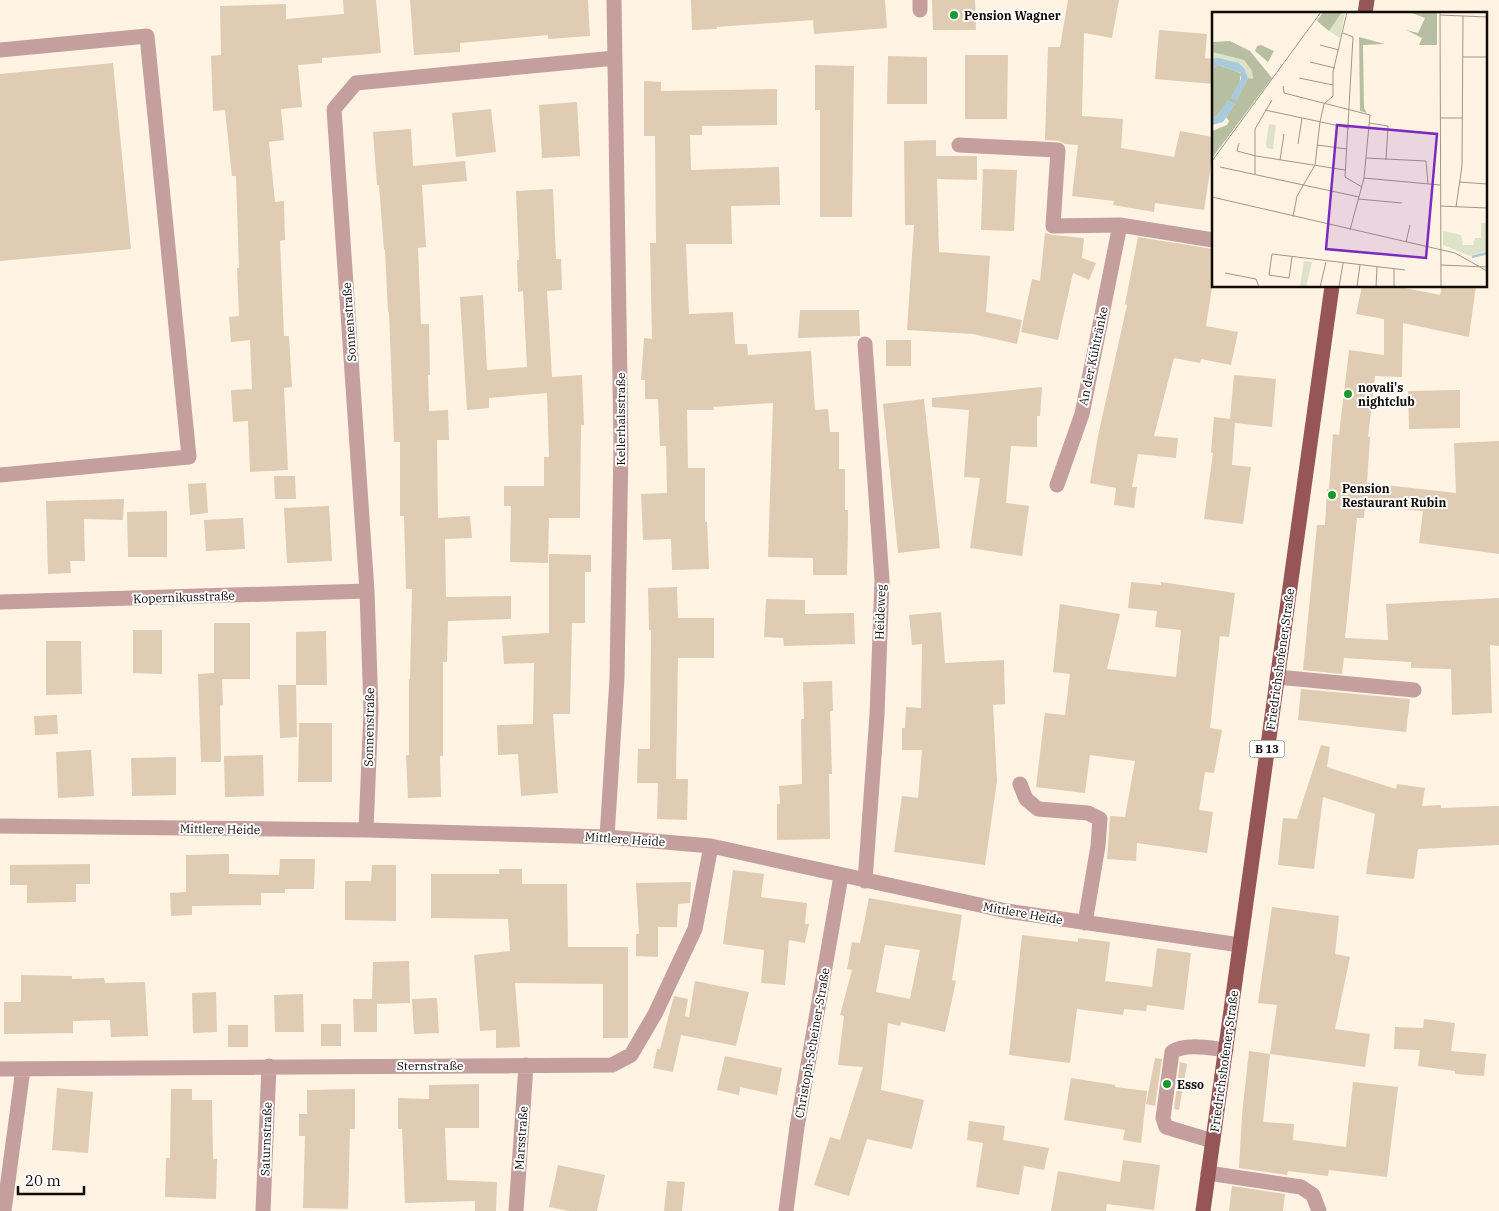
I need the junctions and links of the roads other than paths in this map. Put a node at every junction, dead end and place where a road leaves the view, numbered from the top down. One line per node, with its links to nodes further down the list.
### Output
1 (614, 0): 3 (street, Kellerhalsstraße)
2 (0, 50): 9 (street)
3 (615, 58): 11 (street, Sonnenstraße); 18 (street, Kellerhalsstraße)
4 (959, 144): 5 (street)
5 (1120, 226): 6 (street); 10 (street, An der Kühtränke)
6 (1212, 240)
7 (1332, 288): 13 (main road, Friedrichshofener Straße / B 13)
8 (865, 344): 21 (street, Heideweg)
9 (0, 475)
10 (1058, 485)
11 (367, 591): 12 (street, Kopernikusstraße); 17 (street, Sonnenstraße)
12 (0, 602)
13 (1277, 677): 14 (street); 23 (main road, Friedrichshofener Straße / B 13)
14 (1414, 690)
15 (1020, 784): 22 (street)
16 (0, 826): 17 (street, Mittlere Heide)
17 (366, 830): 18 (street, Mittlere Heide)
18 (607, 837): 19 (street, Mittlere Heide)
19 (710, 846): 20 (street, Mittlere Heide); 25 (street, Sternstraße)
20 (841, 876): 21 (street, Mittlere Heide); 34 (street, Christoph-Scheiner-Straße)
21 (865, 881): 22 (street, Mittlere Heide)
22 (1085, 923): 23 (street, Mittlere Heide)
23 (1240, 945): 24 (main road, Friedrichshofener Straße / B 13)
24 (1226, 1050): 29 (main road, Friedrichshofener Straße / B 13); 29 (street)
25 (526, 1065): 26 (street, Sternstraße); 33 (street, Marsstraße)
26 (269, 1066): 28 (street, Sternstraße); 32 (street, Saturnstraße)
27 (0, 1069): 28 (street, Sternstraße)
28 (23, 1069): 31 (street)
29 (1213, 1142): 30 (main road, Friedrichshofener Straße / B 13)
30 (1208, 1173): 35 (main road, Friedrichshofener Straße / B 13); 36 (street)
31 (4, 1211)
32 (263, 1211)
33 (516, 1211)
34 (786, 1211)
35 (1203, 1211)
36 (1319, 1211)

